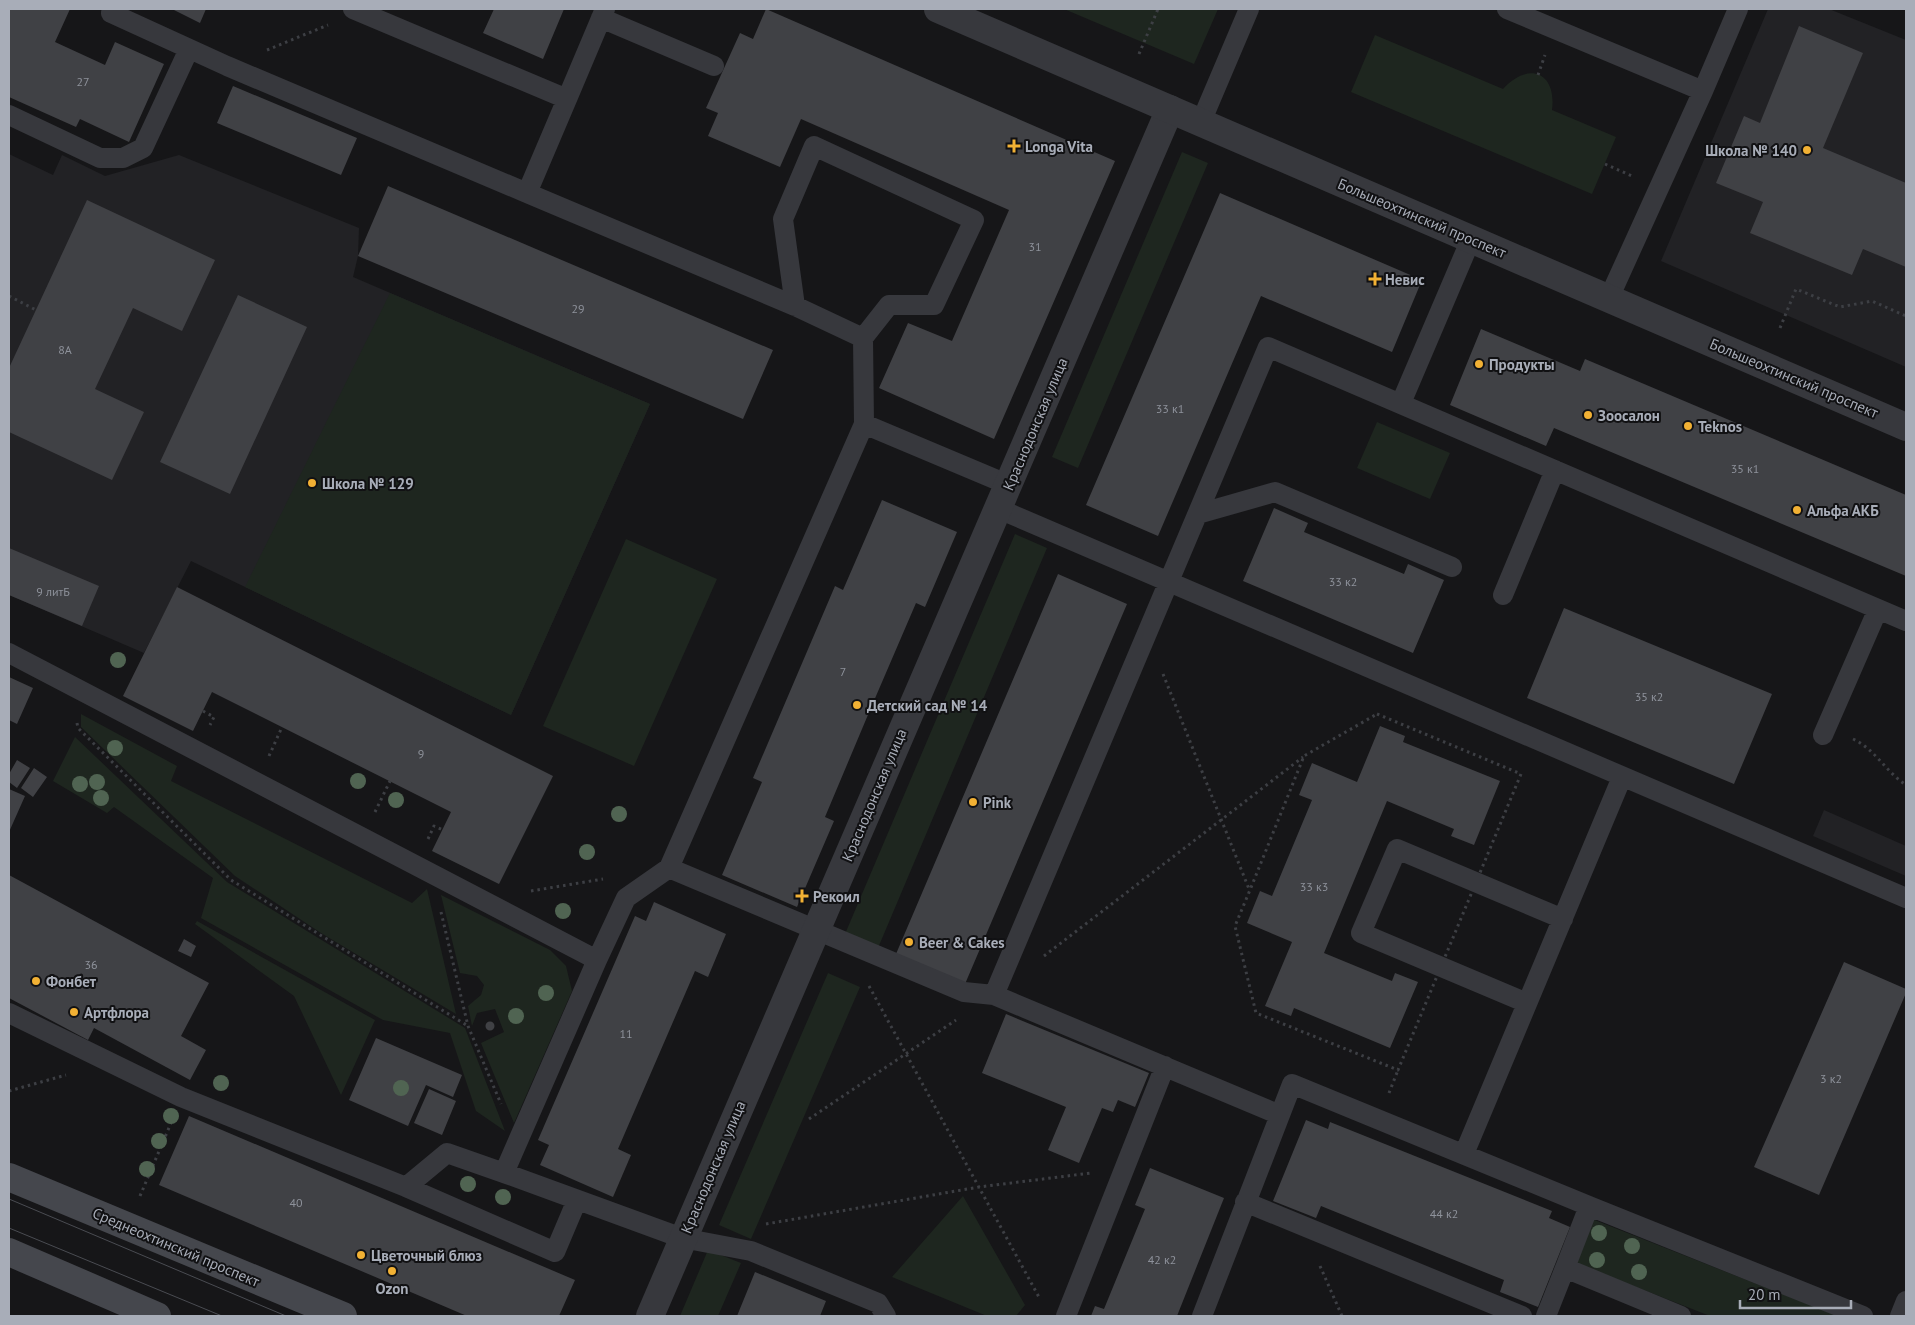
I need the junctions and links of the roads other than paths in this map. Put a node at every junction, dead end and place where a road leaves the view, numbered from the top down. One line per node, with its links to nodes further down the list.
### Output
1 (112, 9): 8 (lane)
2 (1249, 9): 14 (lane)
3 (1507, 9): 10 (lane)
4 (1738, 9): 10 (lane)
5 (357, 10): 11 (lane)
6 (954, 12): 12 (street, Большеохтинский проспект)
7 (603, 13): 9 (lane); 11 (lane)
8 (189, 49): 13 (lane); 15 (lane)
9 (714, 66)
10 (1703, 91): 17 (lane)
11 (567, 99): 15 (lane)
12 (1170, 109): 14 (street, Большеохтинский проспект); 24 (street, Краснодонская улица)
13 (9, 115)
14 (1200, 122): 16 (street, Большеохтинский проспект)
15 (527, 193): 18 (lane)
16 (1471, 239): 17 (street, Большеохтинский проспект); 20 (lane)
17 (1609, 298): 22 (street, Большеохтинский проспект)
18 (795, 306): 19 (lane); 19 (lane)
19 (863, 338): 21 (lane)
20 (1401, 404): 23 (lane); 25 (lane)
21 (864, 424): 24 (lane); 34 (lane)
22 (1906, 427)
23 (1555, 470): 28 (lane); 29 (lane)
24 (1004, 497): 27 (lane); 37 (street, Краснодонская улица)
25 (1198, 514): 26 (lane); 27 (lane)
26 (1452, 567)
27 (1169, 582): 33 (lane); 39 (lane)
28 (1502, 595)
29 (1878, 609): 30 (lane); 32 (lane)
30 (1906, 621)
31 (9, 653): 38 (lane)
32 (1825, 731)
33 (1622, 777): 35 (lane); 36 (lane)
34 (670, 868): 37 (lane); 38 (lane)
35 (1906, 898)
36 (1563, 918): 40 (lane); 40 (lane)
37 (816, 930): 39 (lane); 51 (street, Краснодонская улица)
38 (597, 960): 45 (lane)
39 (994, 994): 42 (lane)
40 (1527, 1003): 44 (lane)
41 (9, 1013): 47 (lane)
42 (1165, 1066): 43 (lane); 59 (lane)
43 (1280, 1114): 44 (lane); 49 (lane)
44 (1464, 1154): 50 (lane)
45 (504, 1173): 47 (lane); 48 (lane)
46 (9, 1176): 56 (main road, Среднеохтинский проспект)
47 (406, 1187): 48 (lane)
48 (577, 1200): 51 (lane)
49 (1245, 1202): 60 (lane); 61 (lane)
50 (1589, 1206): 53 (lane); 64 (lane)
51 (682, 1238): 57 (street, Краснодонская улица); 58 (lane)
52 (9, 1252): 55 (main road)
53 (1565, 1268): 62 (lane); 63 (lane)
54 (1906, 1301): 65 (lane)
55 (157, 1316)
56 (343, 1316)
57 (650, 1316)
58 (886, 1316)
59 (1066, 1316)
60 (1202, 1316)
61 (1522, 1316)
62 (1546, 1316)
63 (1681, 1316)
64 (1863, 1316)
65 (1900, 1316)

